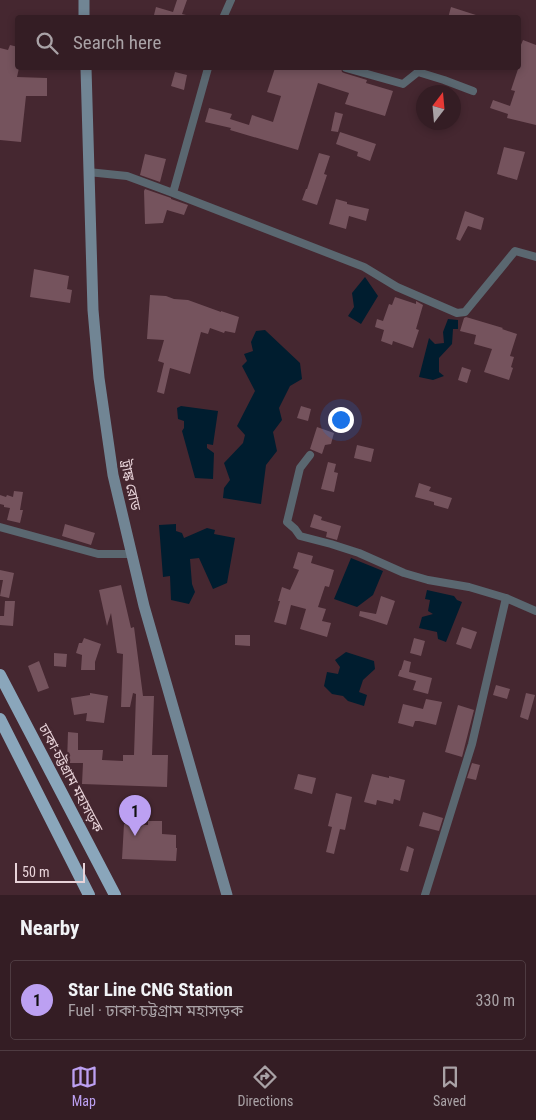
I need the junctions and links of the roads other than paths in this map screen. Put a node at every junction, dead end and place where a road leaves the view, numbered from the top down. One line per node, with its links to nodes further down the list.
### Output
1 (84, 0): 3 (main road)
2 (231, 0): 4 (street)
3 (84, 15)
4 (225, 15)
5 (86, 70): 9 (main road, ট্রাঙ্ক রোড)
6 (207, 70): 10 (street)
7 (353, 70): 8 (street)
8 (473, 91)
9 (88, 172): 10 (street); 14 (main road, ট্রাঙ্ক রোড)
10 (173, 193): 11 (street)
11 (536, 257)
12 (310, 455): 15 (street)
13 (0, 527): 14 (street)
14 (132, 554): 21 (main road, ট্রাঙ্ক রোড)
15 (506, 598): 16 (street); 22 (street)
16 (536, 611)
17 (0, 675): 20 (highway, ঢাকা-চট্টগ্রাম মহাসড়ক)
18 (0, 719): 19 (highway)
19 (89, 895)
20 (114, 895)
21 (227, 895)
22 (425, 895)

